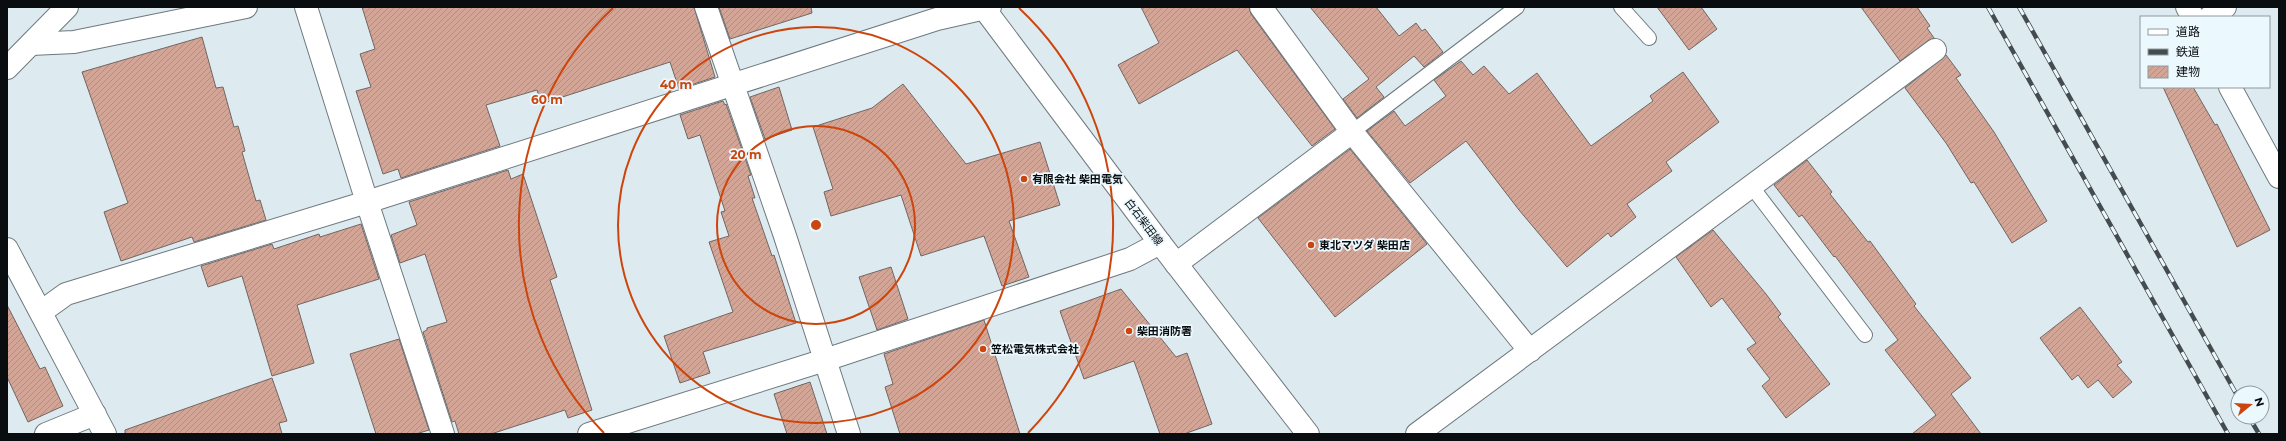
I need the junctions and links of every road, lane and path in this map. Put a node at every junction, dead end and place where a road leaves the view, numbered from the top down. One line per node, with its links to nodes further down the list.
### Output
1 (67, 7): 14 (street)
2 (246, 7): 14 (street)
3 (306, 7): 22 (street)
4 (706, 7): 17 (street)
5 (986, 7): 17 (street); 23 (street, 白石柴田線)
6 (1261, 7): 19 (street)
7 (1517, 7): 19 (lane)
8 (1621, 7): 13 (lane)
9 (2187, 7): 11 (street)
10 (2225, 7): 12 (street)
11 (2192, 16)
12 (2212, 16)
13 (1649, 38)
14 (31, 44): 16 (street)
15 (1935, 50): 21 (street)
16 (7, 68)
17 (731, 85): 22 (street); 29 (street)
18 (2231, 88): 20 (street)
19 (1352, 132): 25 (street); 28 (street)
20 (2279, 177)
21 (1752, 187): 27 (lane); 28 (street)
22 (367, 202): 26 (street); 33 (street)
23 (1160, 243): 25 (street, 白石柴田線); 29 (street)
24 (7, 250): 26 (street)
25 (1176, 264): 36 (street, 白石柴田線)
26 (41, 312): 30 (street)
27 (1865, 335)
28 (1530, 351): 37 (street)
29 (825, 360): 34 (street); 35 (street)
30 (95, 414): 31 (street); 32 (street)
31 (46, 434)
32 (105, 434)
33 (443, 434)
34 (589, 434)
35 (849, 434)
36 (1308, 434)
37 (1417, 434)

